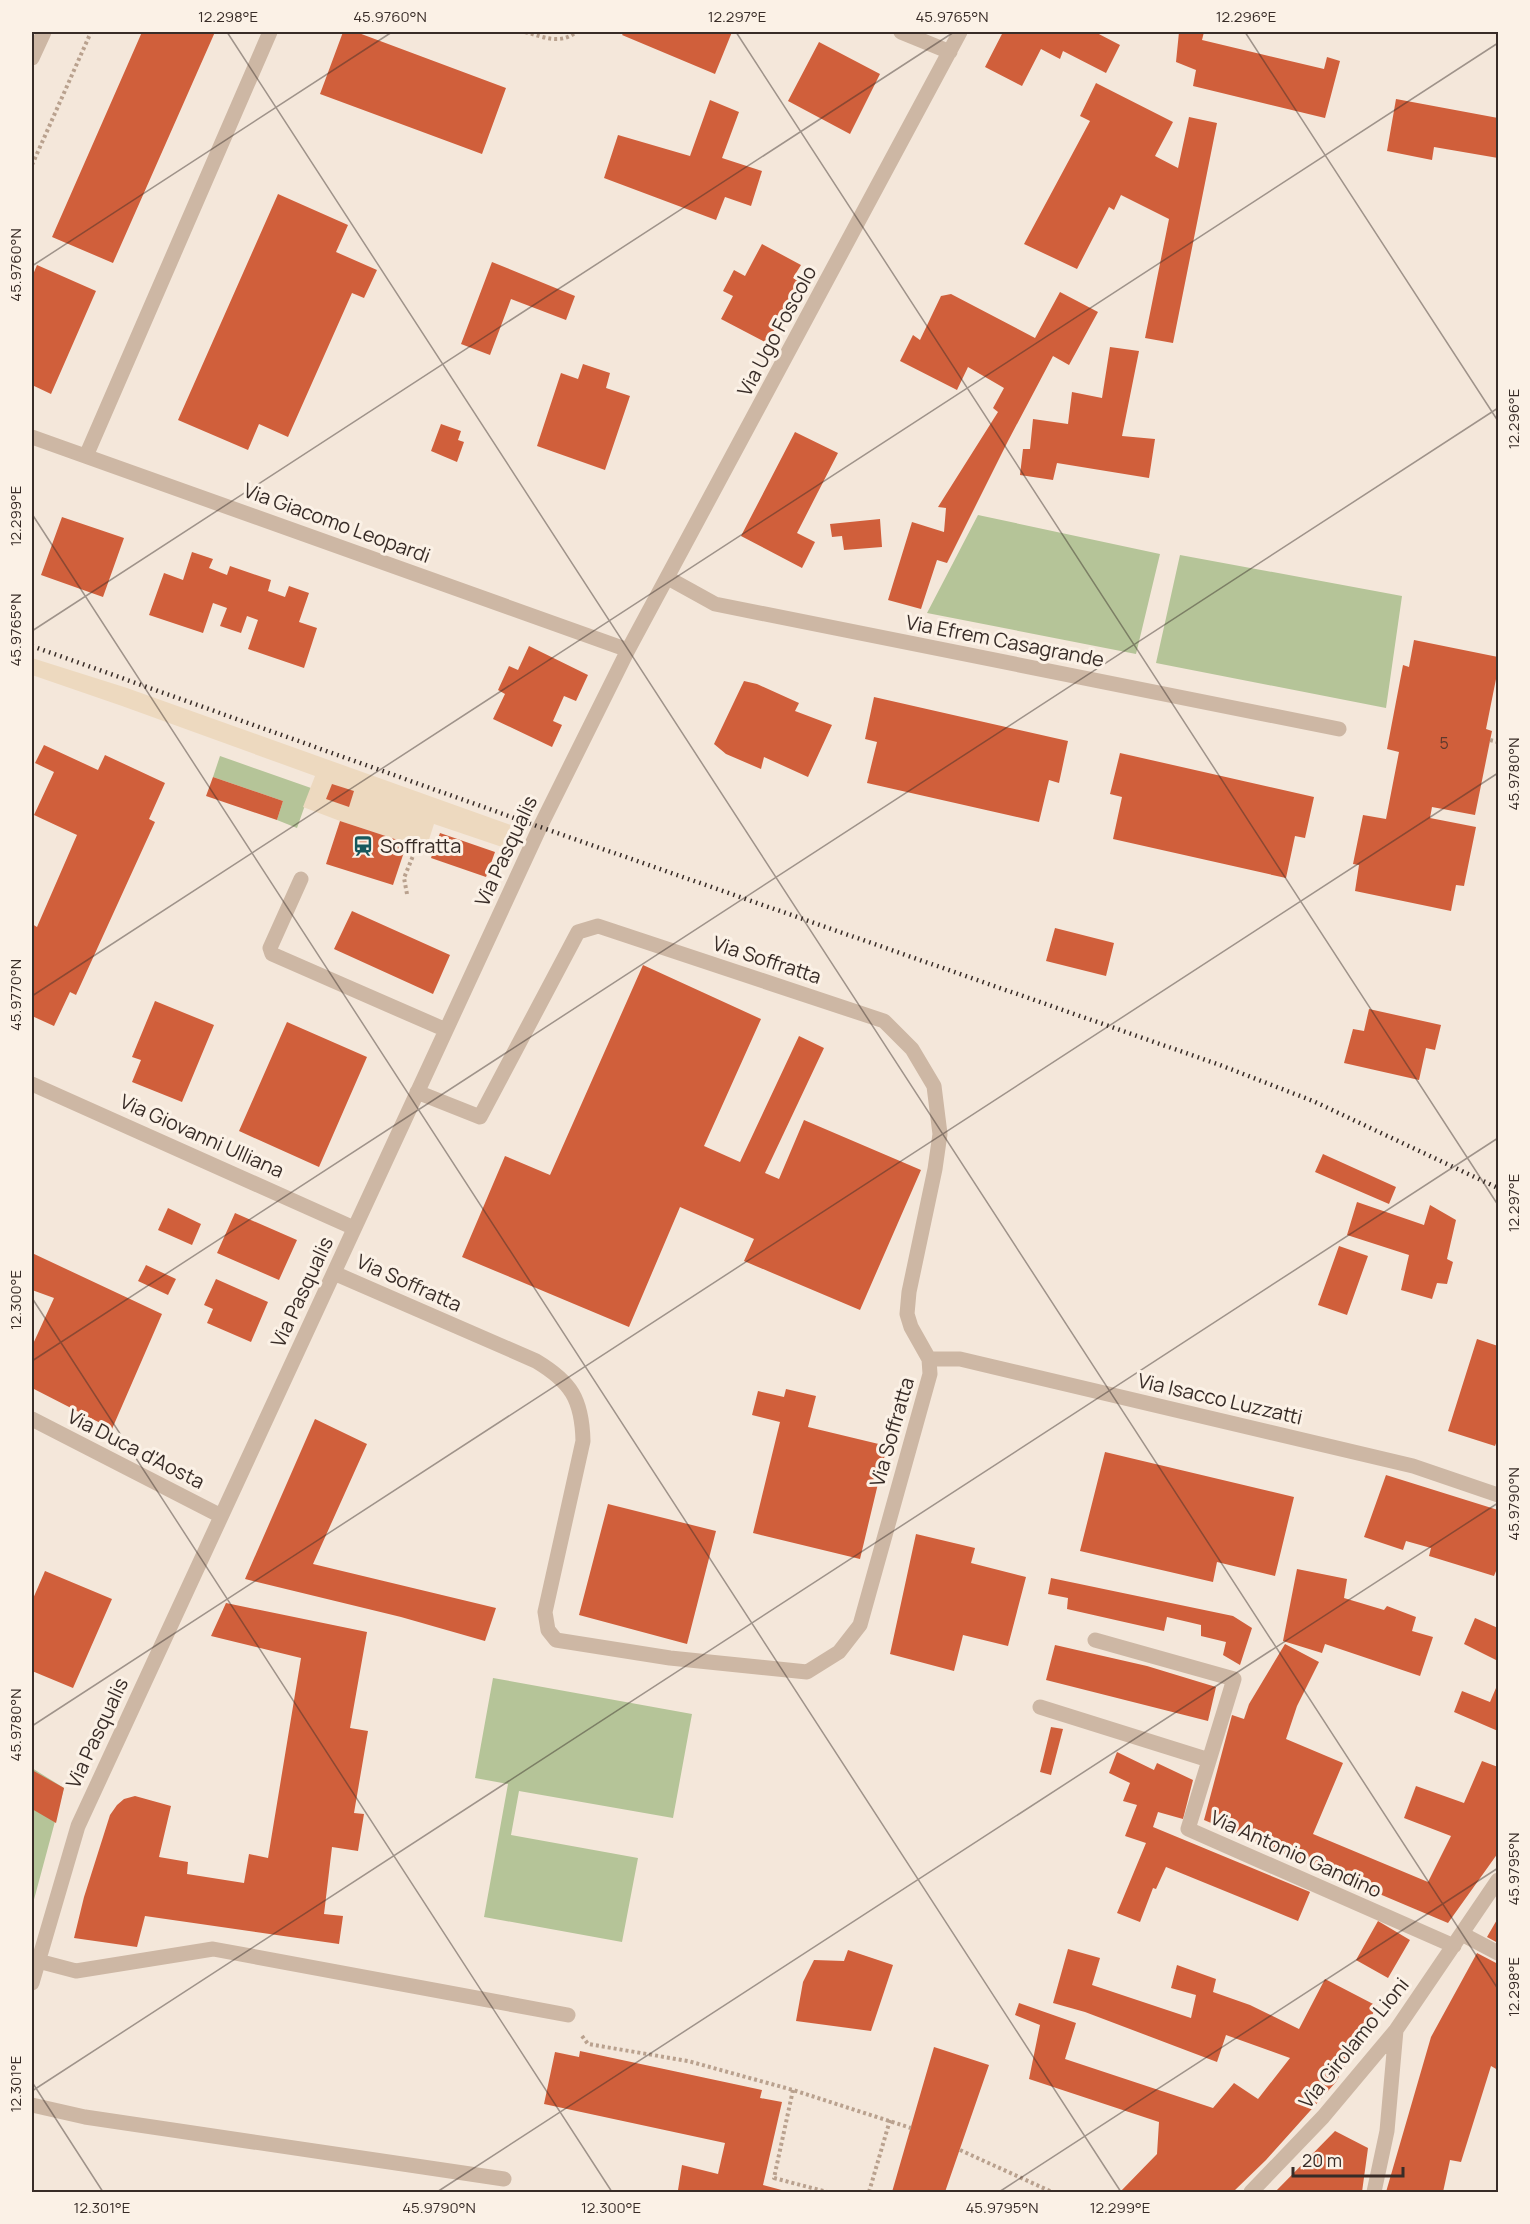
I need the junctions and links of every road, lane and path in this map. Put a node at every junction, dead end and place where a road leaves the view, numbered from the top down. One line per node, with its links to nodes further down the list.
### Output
1 (44, 32): 9 (street)
2 (91, 32): 10 (path)
3 (270, 32): 12 (street)
4 (525, 32): 5 (path)
5 (576, 32)
6 (901, 32): 8 (street)
7 (960, 32): 8 (street, Via Ugo Foscolo)
8 (950, 52): 13 (street, Via Ugo Foscolo)
9 (32, 58)
10 (32, 165)
11 (32, 437): 12 (street, Via Giacomo Leopardi)
12 (86, 456): 14 (street, Via Giacomo Leopardi)
13 (668, 578): 14 (street, Via Ugo Foscolo); 15 (street, Via Efrem Casagrande)
14 (628, 650): 21 (street, Via Pasqualis)
15 (1339, 729)
16 (1490, 740): 17 (path)
17 (1498, 742)
18 (417, 846): 20 (path)
19 (301, 879): 21 (street)
20 (407, 894)
21 (446, 1030): 23 (street, Via Pasqualis)
22 (32, 1083): 24 (street, Via Giovanni Ulliana)
23 (417, 1092): 24 (street, Via Pasqualis); 26 (street, Via Soffratta)
24 (354, 1228): 25 (street, Via Pasqualis)
25 (334, 1273): 26 (street, Via Soffratta); 29 (street, Via Pasqualis)
26 (929, 1359): 28 (street, Via Isacco Luzzatti)
27 (32, 1419): 29 (street, Via Duca d'Aosta)
28 (1498, 1496)
29 (221, 1516): 36 (street, Via Pasqualis)
30 (1095, 1640): 32 (street, Via Antonio Gandino)
31 (1040, 1707): 32 (street)
32 (1209, 1760): 34 (street, Via Antonio Gandino)
33 (1498, 1880): 34 (street, Via Girolamo Lioni)
34 (1458, 1940): 35 (street); 39 (street, Via Girolamo Lioni)
35 (1498, 1953)
36 (38, 1961): 37 (street, Via Pasqualis); 38 (street)
37 (32, 1983)
38 (568, 2015): 40 (path)
39 (1396, 2030): 49 (street, Via Girolamo Lioni); 50 (street)
40 (793, 2090): 42 (path); 46 (path)
41 (32, 2105): 45 (street)
42 (890, 2120): 43 (path); 47 (path)
43 (911, 2128)
44 (960, 2150): 48 (path)
45 (504, 2179)
46 (827, 2193)
47 (869, 2193)
48 (1052, 2193)
49 (1251, 2193)
50 (1374, 2193)

